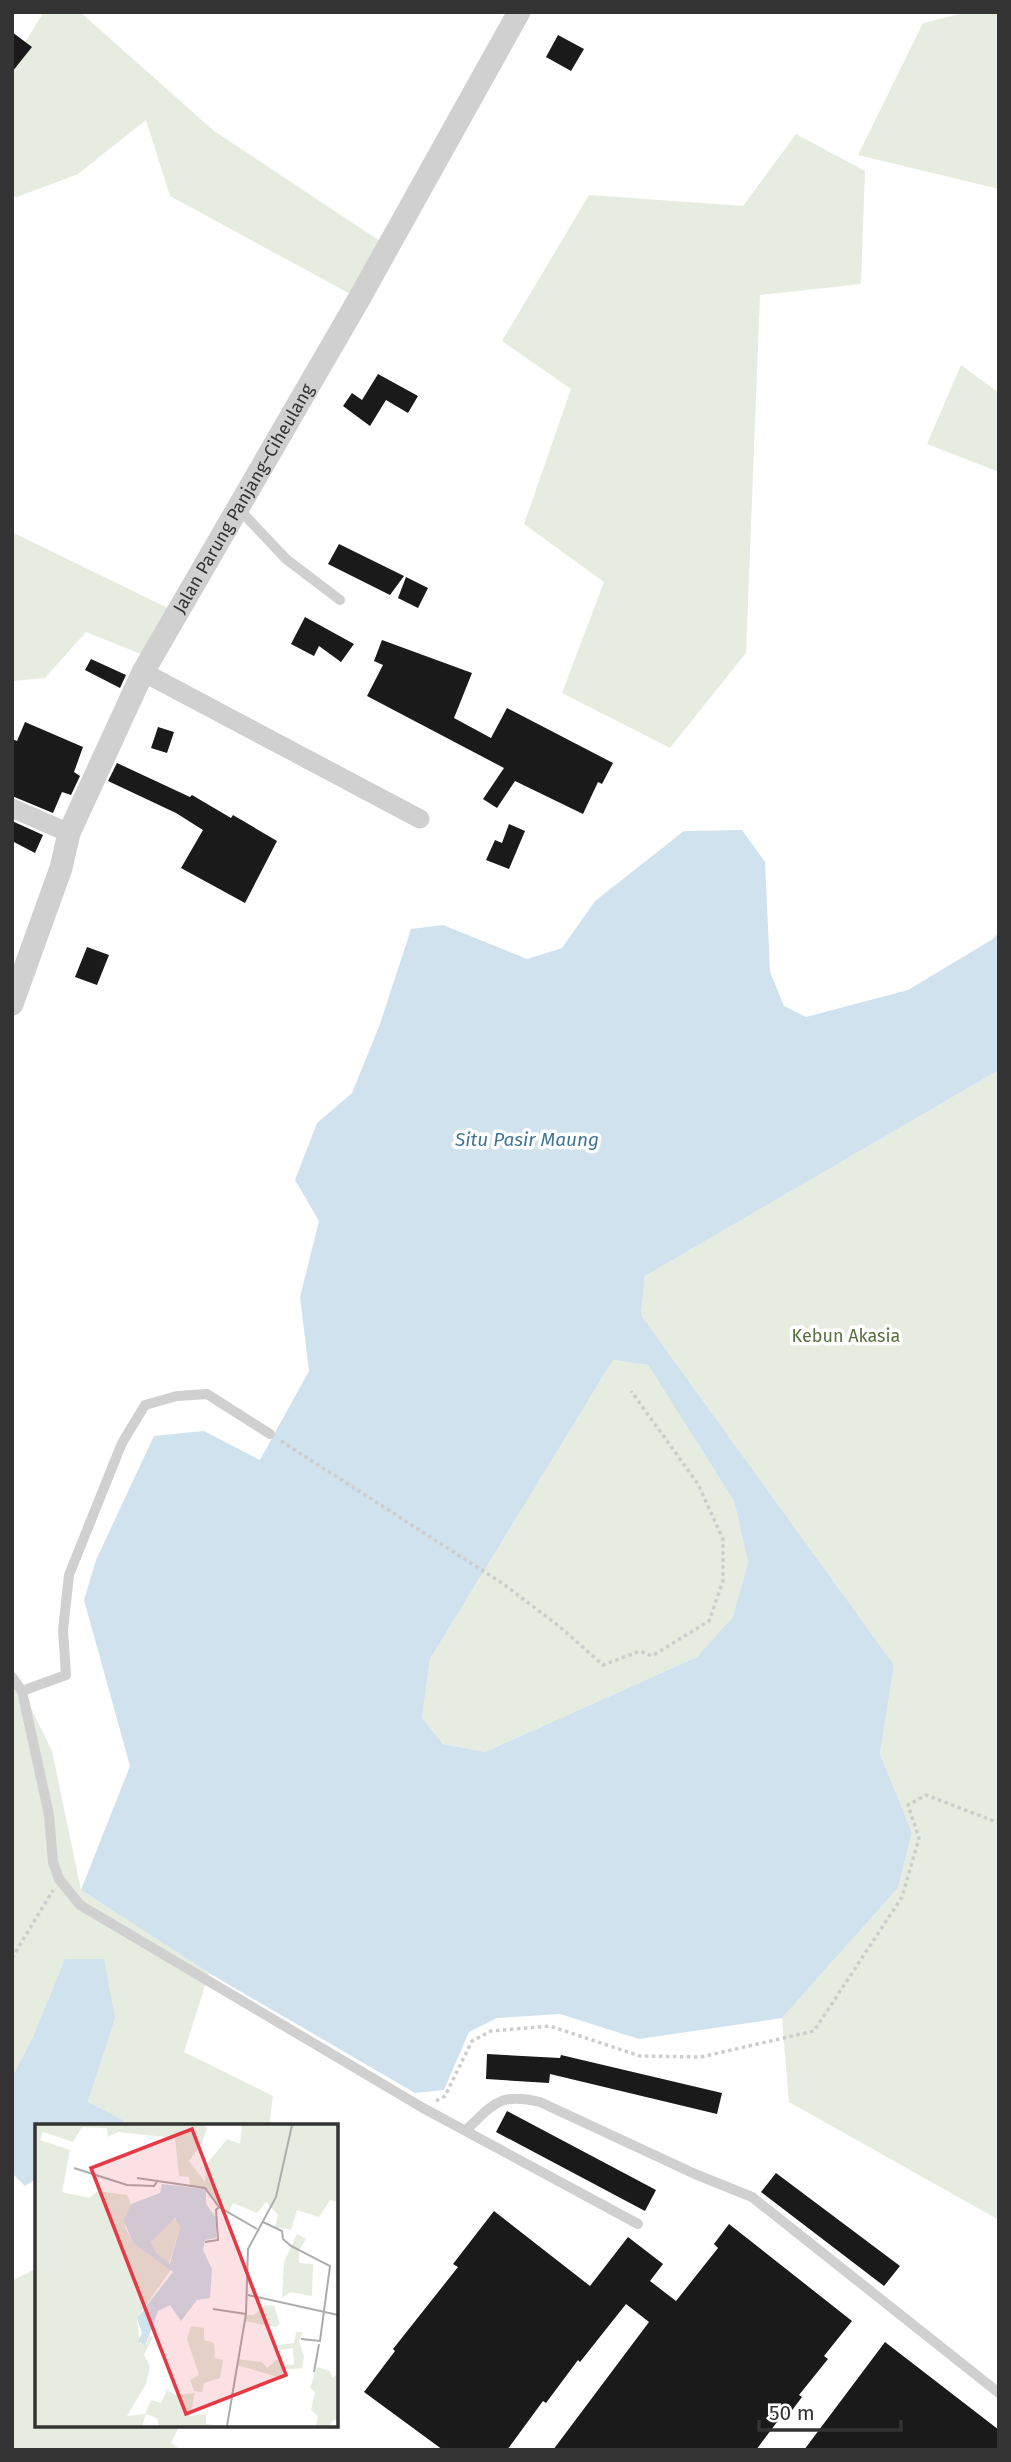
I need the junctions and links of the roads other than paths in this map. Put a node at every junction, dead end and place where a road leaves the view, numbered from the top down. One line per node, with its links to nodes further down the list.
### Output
1 (519, 12): 2 (street, Jalan Parung Panjang–Ciheulang)
2 (237, 508): 3 (lane); 4 (street, Jalan Parung Panjang–Ciheulang)
3 (340, 600)
4 (143, 672): 6 (street); 7 (street, Jalan Parung Panjang–Ciheulang)
5 (12, 808): 7 (street)
6 (420, 819)
7 (69, 833): 8 (street, Jalan Parung Panjang–Ciheulang)
8 (12, 1004)
9 (270, 1434): 11 (lane)
10 (12, 1677): 11 (lane)
11 (22, 1691): 12 (lane)
12 (466, 2130): 13 (lane); 14 (lane)
13 (638, 2224)
14 (999, 2393)

